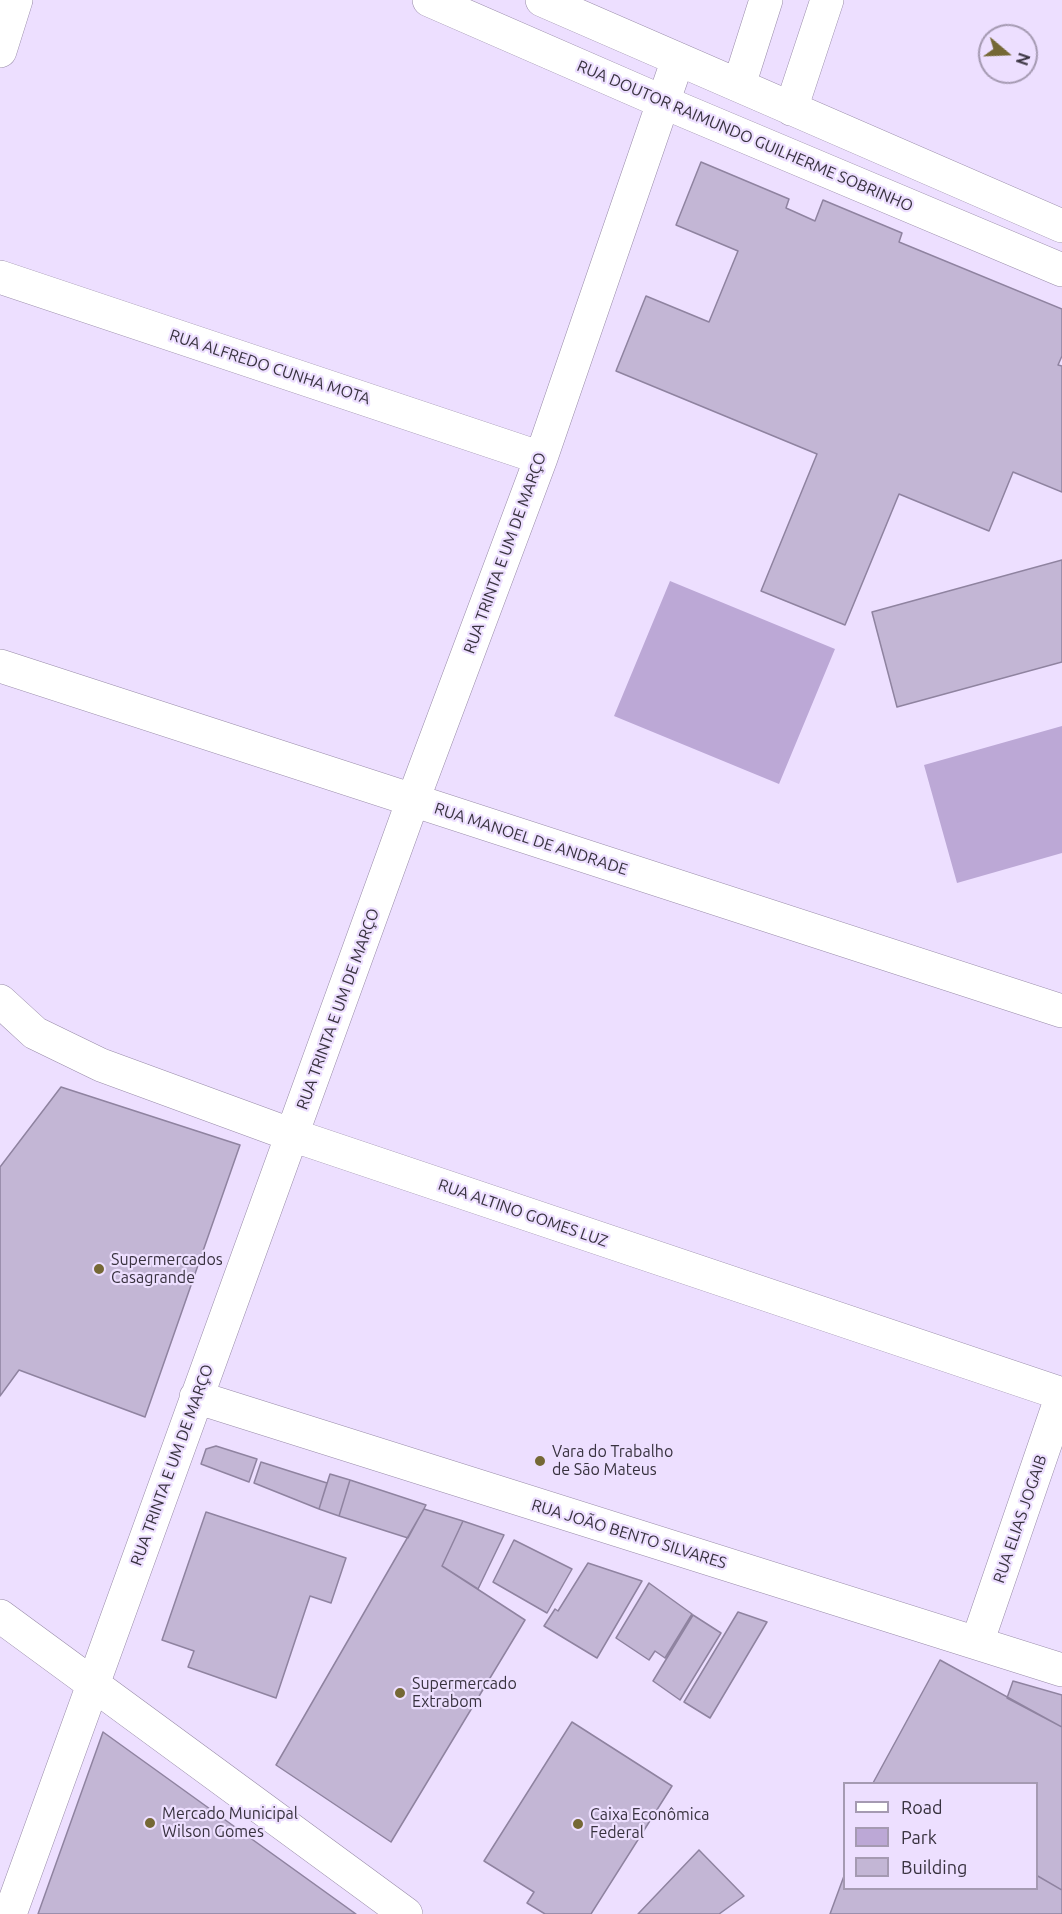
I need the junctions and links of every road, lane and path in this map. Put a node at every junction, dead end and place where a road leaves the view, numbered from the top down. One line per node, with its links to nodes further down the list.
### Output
1 (16, 0): 6 (street)
2 (429, 0): 9 (street, RUA DOUTOR RAIMUNDO GUILHERME SOBRINHO)
3 (542, 0): 7 (street)
4 (766, 0): 8 (street)
5 (827, 0): 10 (street)
6 (0, 51)
7 (678, 59): 8 (street); 9 (street, RUA TRINTA E UM DE MARÇO)
8 (739, 85): 10 (street)
9 (663, 102): 12 (street, RUA DOUTOR RAIMUNDO GUILHERME SOBRINHO); 14 (street, RUA TRINTA E UM DE MARÇO)
10 (792, 109): 11 (street)
11 (1062, 226)
12 (1062, 270)
13 (0, 277): 14 (street, RUA ALFREDO CUNHA MOTA)
14 (541, 458): 16 (street, RUA TRINTA E UM DE MARÇO)
15 (0, 666): 16 (street, RUA MANOEL DE ANDRADE)
16 (413, 800): 18 (street, RUA MANOEL DE ANDRADE); 19 (street, RUA TRINTA E UM DE MARÇO)
17 (0, 1001): 19 (street, RUA ALTINO GOMES LUZ)
18 (1062, 1011)
19 (292, 1135): 20 (street, RUA ALTINO GOMES LUZ); 21 (street, RUA TRINTA E UM DE MARÇO)
20 (1062, 1394): 23 (street, RUA ELIAS JOGAIB)
21 (196, 1397): 23 (street, RUA JOÃO BENTO SILVARES); 25 (street, RUA TRINTA E UM DE MARÇO)
22 (0, 1616): 25 (street)
23 (977, 1643): 24 (street, RUA JOÃO BENTO SILVARES)
24 (1062, 1670)
25 (92, 1686): 26 (street, RUA TRINTA E UM DE MARÇO); 27 (street)
26 (10, 1914)
27 (406, 1914)

